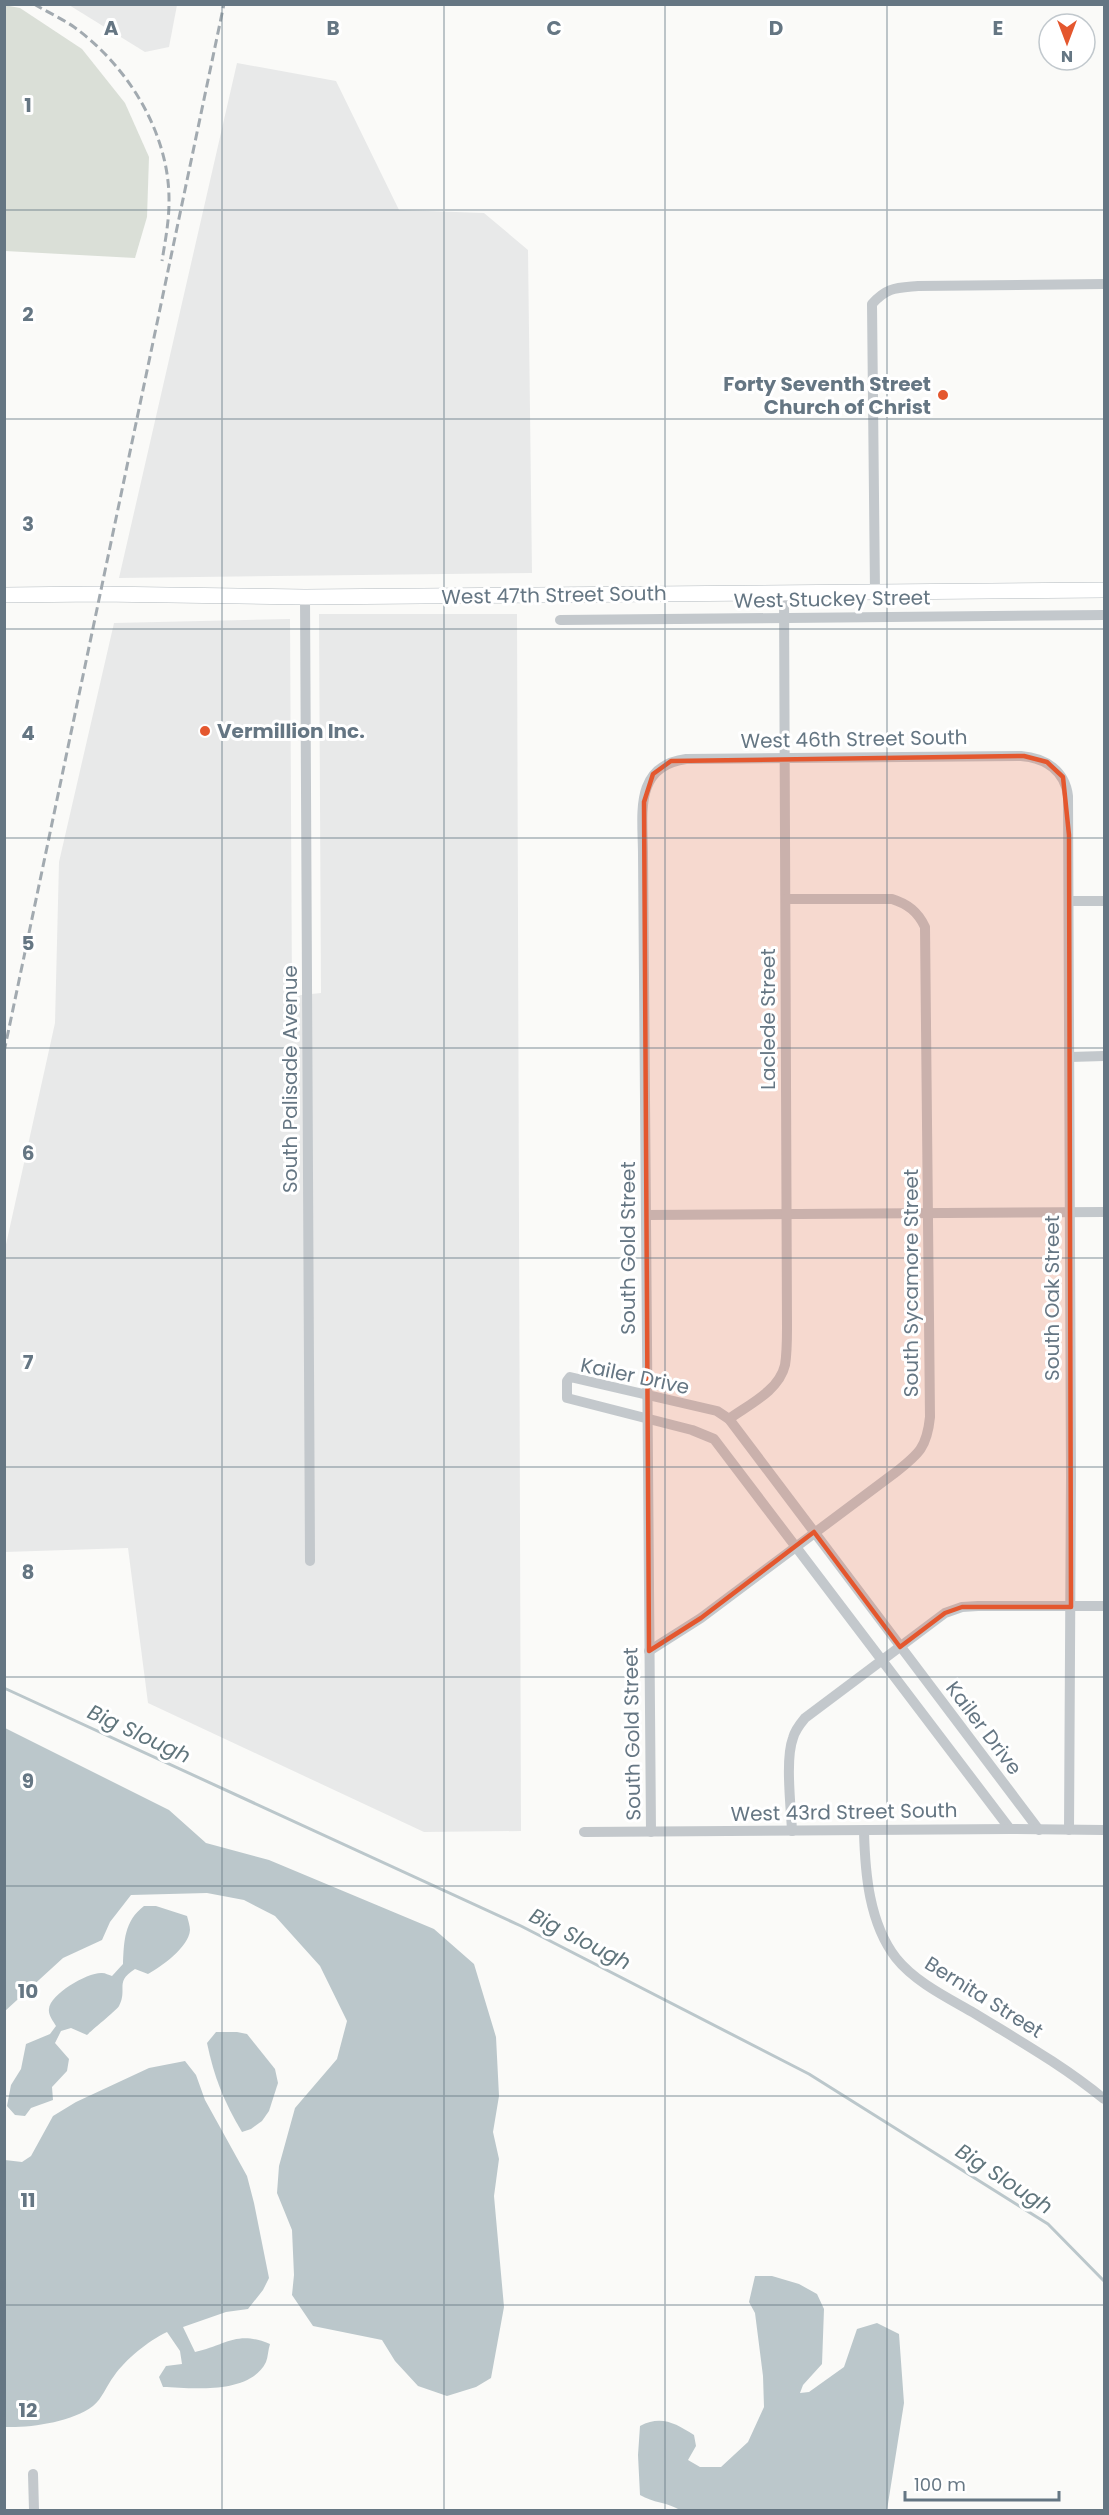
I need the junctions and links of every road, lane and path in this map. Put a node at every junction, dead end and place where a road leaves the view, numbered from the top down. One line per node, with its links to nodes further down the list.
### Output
1 (1104, 284): 3 (street)
2 (1104, 590): 3 (street, West 47th Street South)
3 (875, 592): 4 (street, West 47th Street South)
4 (784, 593): 6 (street, West 47th Street South); 8 (street, Laclede Street)
5 (4, 595): 6 (street, West 47th Street South)
6 (306, 597): 28 (street, South Palisade Avenue)
7 (1104, 615): 8 (street, West Stuckey Street)
8 (785, 617): 9 (street, West Stuckey Street); 10 (street, Laclede Street)
9 (560, 620)
10 (785, 758): 11 (street, West 46th Street South); 12 (street, West 46th Street South); 13 (street, Laclede Street)
11 (1057, 770): 14 (street, South Oak Street)
12 (653, 774): 22 (street, South Gold Street)
13 (786, 899): 20 (street, South Sycamore Street); 21 (street, Laclede Street)
14 (1069, 901): 15 (street); 17 (street, South Oak Street)
15 (1104, 901)
16 (1104, 1056): 17 (street)
17 (1070, 1057): 18 (street, South Oak Street)
18 (1070, 1212): 19 (street); 20 (street); 30 (street, South Oak Street)
19 (1104, 1212)
20 (928, 1213): 21 (street); 26 (street, South Sycamore Street)
21 (787, 1214): 22 (street); 25 (street, Laclede Street)
22 (646, 1215): 23 (street, South Gold Street)
23 (647, 1395): 24 (street, South Gold Street); 24 (street, Kailer Drive); 25 (street, Kailer Drive)
24 (647, 1419): 27 (street, Kailer Drive); 32 (street, South Gold Street)
25 (729, 1419): 26 (street, Kailer Drive)
26 (814, 1532): 27 (street, South Sycamore Street); 31 (street, Kailer Drive)
27 (796, 1546): 32 (street, South Sycamore Street); 33 (street, Kailer Drive)
28 (310, 1561)
29 (1104, 1606): 30 (street)
30 (1071, 1607): 31 (street); 36 (street, South Oak Street)
31 (900, 1647): 33 (street); 35 (street, Kailer Drive)
32 (649, 1651): 41 (street, South Gold Street)
33 (882, 1660): 34 (street, Kailer Drive); 38 (street)
34 (1010, 1829): 35 (street, West 43rd Street South); 39 (street, West 43rd Street South)
35 (1039, 1830): 36 (street, West 43rd Street South)
36 (1069, 1830): 37 (street, West 43rd Street South)
37 (1104, 1830)
38 (792, 1831): 39 (street, West 43rd Street South); 41 (street, West 43rd Street South)
39 (864, 1831): 42 (street, Bernita Street)
40 (584, 1832): 41 (street, West 43rd Street South)
41 (651, 1832)
42 (1104, 2098)
43 (33, 2474): 44 (street)
44 (34, 2511)

